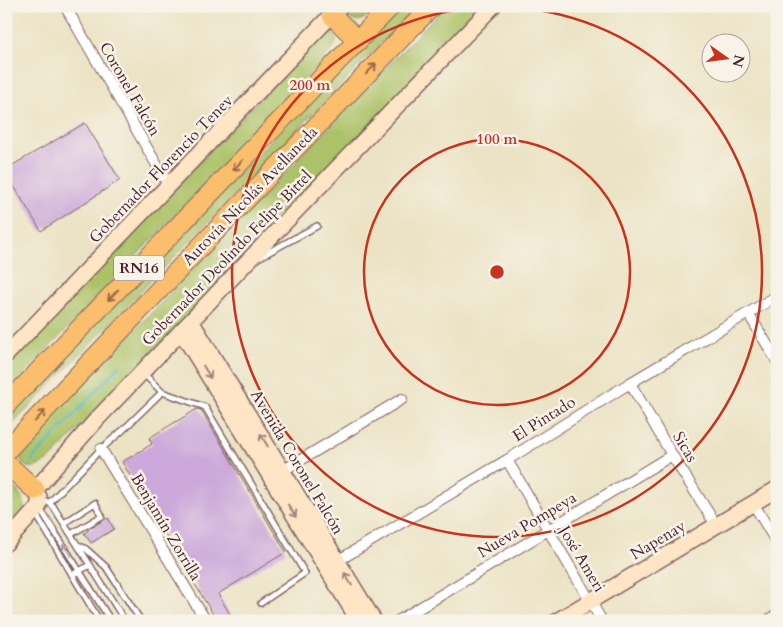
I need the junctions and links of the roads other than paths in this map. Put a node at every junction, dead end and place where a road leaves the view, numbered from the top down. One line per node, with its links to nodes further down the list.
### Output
1 (65, 6): 7 (street, Coronel Falcón)
2 (391, 6): 6 (highway, Autovía Nicolás Avellaneda / RN16)
3 (432, 6): 21 (highway, Autovía Nicolás Avellaneda / RN16, one-way to 3)
4 (493, 6): 9 (street, Gobernador Deolindo Felipe Bittel)
5 (336, 11): 6 (highway); 7 (street, Gobernador Florencio Tenev)
6 (358, 41): 19 (highway, Autovía Nicolás Avellaneda / RN16, one-way to 19)
7 (169, 186): 13 (street, Gobernador Florencio Tenev)
8 (317, 226): 9 (lane)
9 (242, 267): 12 (street, Gobernador Deolindo Felipe Bittel)
10 (777, 296): 11 (street, El Pintado)
11 (748, 313): 14 (street); 16 (street, El Pintado)
12 (186, 326): 15 (street, Gobernador Deolindo Felipe Bittel); 25 (street, Avenida Coronel Falcón)
13 (6, 355)
14 (777, 361)
15 (142, 372): 17 (lane); 27 (street, Gobernador Deolindo Felipe Bittel)
16 (630, 383): 22 (street, Sicas); 23 (street, El Pintado)
17 (162, 392): 20 (lane); 41 (lane)
18 (402, 398): 25 (street)
19 (6, 405)
20 (101, 449): 27 (lane); 48 (street, Benjamín Zorrilla)
21 (6, 451)
22 (672, 455): 30 (street, Sicas); 31 (street, Nueva Pompeya)
23 (506, 460): 31 (street, José Ameri); 36 (street, El Pintado)
24 (6, 463): 27 (highway)
25 (277, 474): 36 (street, Avenida Coronel Falcón)
26 (777, 489): 28 (street, Napenay)
27 (39, 501): 29 (lane); 33 (street, Gobernador Deolindo Felipe Bittel); 38 (lane, one-way to 27); 39 (lane)
28 (753, 503): 30 (street, Napenay); 34 (street)
29 (64, 523): 32 (lane); 32 (lane)
30 (716, 525): 40 (street, Napenay)
31 (548, 531): 40 (street, José Ameri); 51 (street, Nueva Pompeya)
32 (71, 534): 35 (lane)
33 (6, 543)
34 (777, 543)
35 (77, 544): 37 (lane); 47 (lane)
36 (332, 564): 49 (street, Avenida Coronel Falcón); 50 (street, Avenida Coronel Falcón, one-way to 36)
37 (90, 565): 38 (lane); 44 (lane)
38 (80, 570): 39 (lane); 42 (lane)
39 (72, 575): 45 (lane)
40 (590, 601): 52 (street, Napenay); 53 (street, José Ameri)
41 (261, 603)
42 (107, 614): 45 (lane); 46 (lane)
43 (777, 615): 54 (street)
44 (123, 618): 46 (lane)
45 (99, 620)
46 (113, 621)
47 (141, 621)
48 (206, 621)
49 (359, 621)
50 (374, 621)
51 (398, 621)
52 (557, 621)
53 (602, 621)
54 (767, 621)

